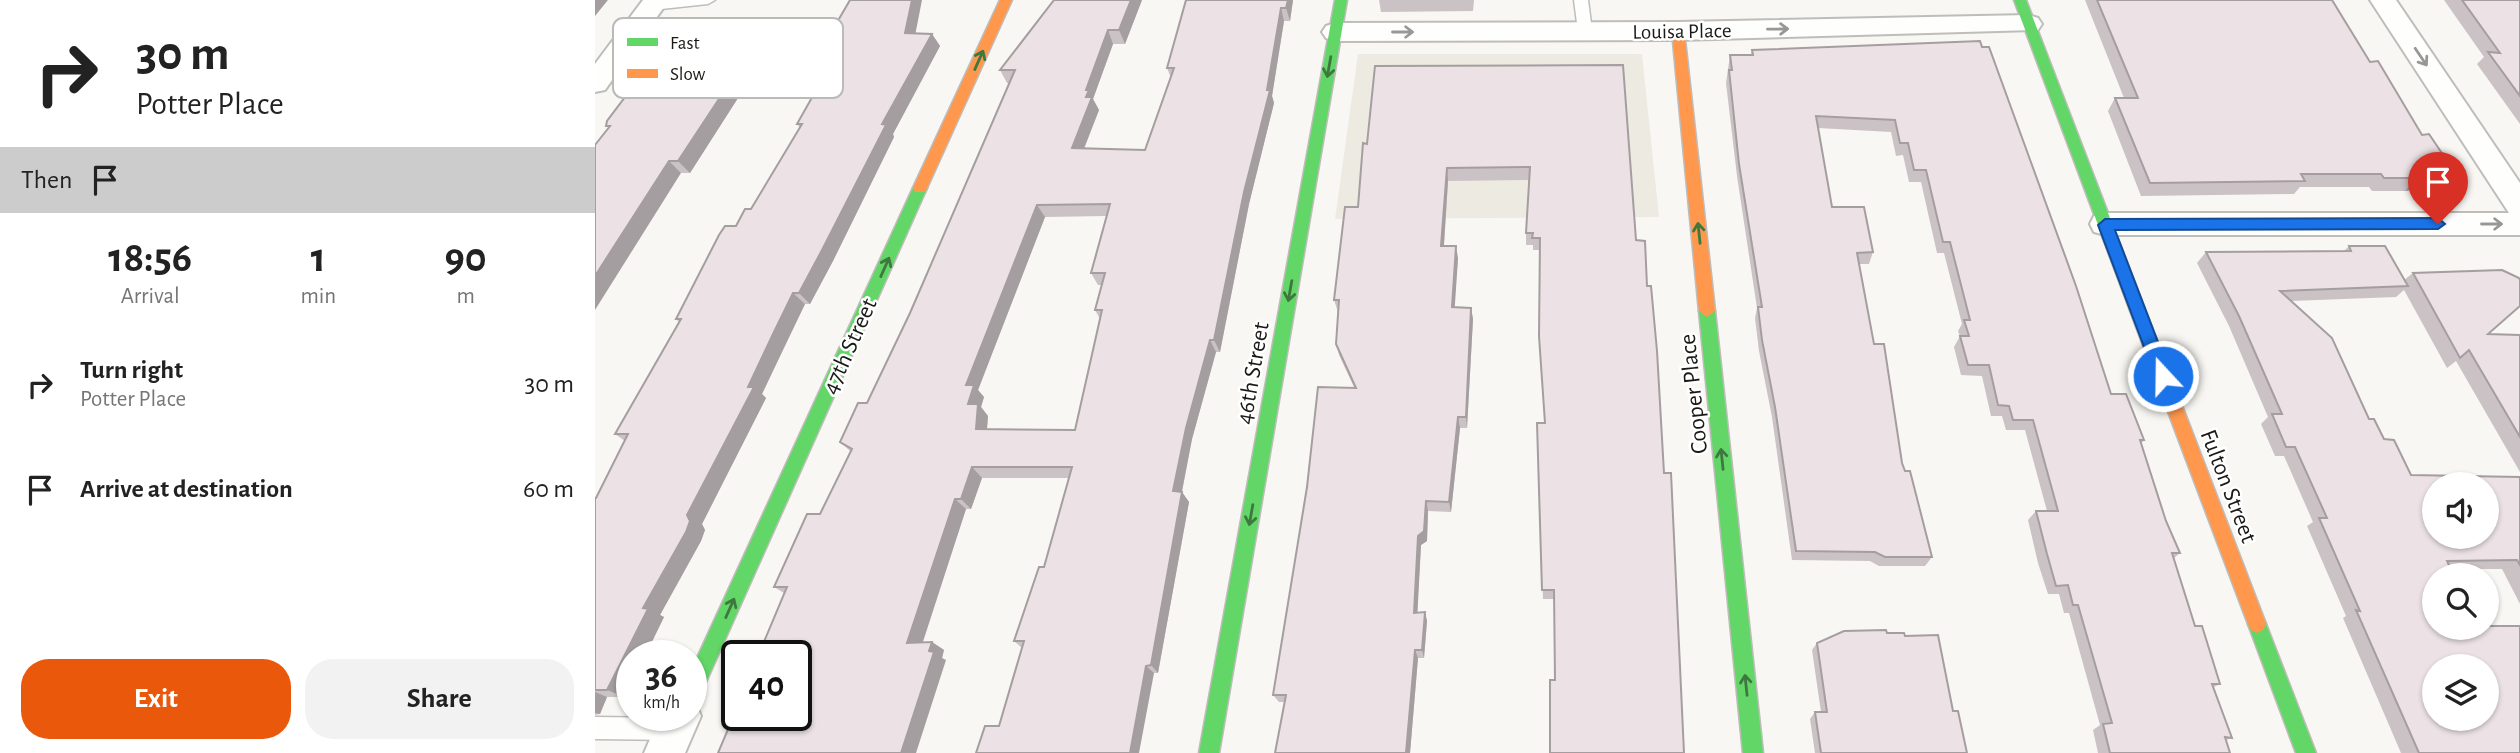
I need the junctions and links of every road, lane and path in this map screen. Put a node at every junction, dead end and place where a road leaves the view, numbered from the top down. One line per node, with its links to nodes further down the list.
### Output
1 (708, 0): 7 (lane)
2 (1006, 0): 18 (street, 47th Street, one-way to 2)
3 (1341, 0): 11 (street, 46th Street)
4 (1581, 0): 12 (lane)
5 (2020, 0): 9 (street, Fulton Street)
6 (2383, 0): 15 (street, one-way to 15)
7 (654, 3): 8 (street)
8 (643, 18)
9 (2029, 24): 10 (street, Louisa Place, one-way to 9); 17 (street, Fulton Street)
10 (1678, 31): 12 (street, Louisa Place); 22 (street, Cooper Place, one-way to 10)
11 (1335, 32): 12 (street, Louisa Place, one-way to 12); 21 (street, 46th Street, one-way to 21)
12 (1585, 32)
13 (613, 59): 14 (street)
14 (595, 83)
15 (2520, 206)
16 (2520, 224): 17 (street, one-way to 16)
17 (2105, 225): 23 (street, Fulton Street)
18 (707, 658)
19 (595, 728): 20 (lane)
20 (673, 733)
21 (1209, 753)
22 (1753, 753)
23 (2307, 753)

